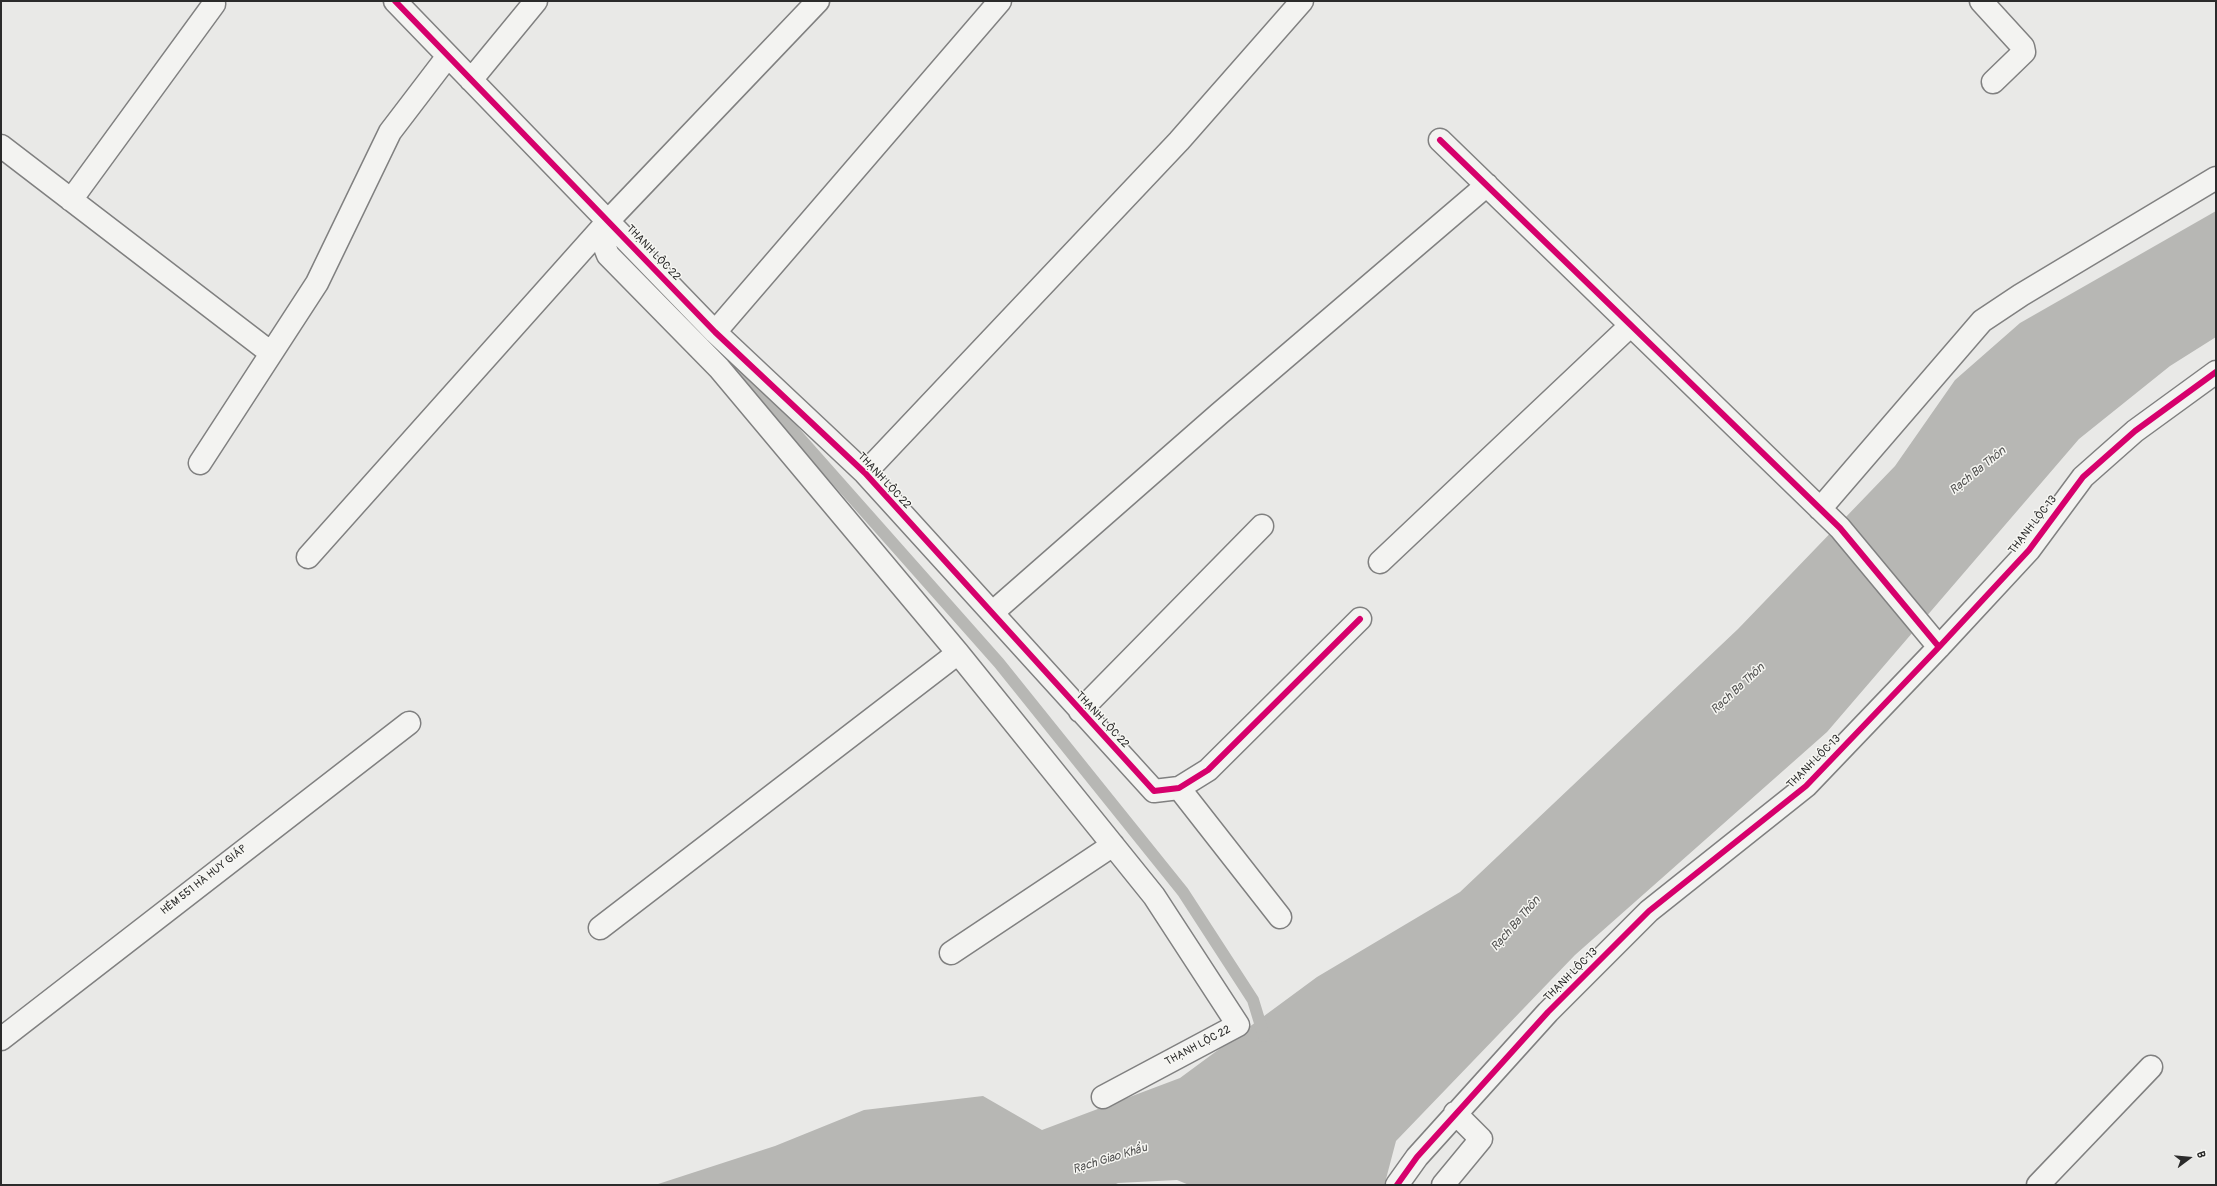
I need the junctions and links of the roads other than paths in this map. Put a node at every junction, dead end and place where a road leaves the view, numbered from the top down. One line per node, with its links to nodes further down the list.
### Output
1 (395, 1): 8 (street, THẠNH LỘC 22)
2 (536, 1): 9 (street)
3 (818, 1): 16 (street)
4 (1000, 1): 18 (street)
5 (1302, 1): 22 (street)
6 (1981, 1): 10 (street)
7 (214, 4): 15 (street)
8 (448, 56): 9 (street, THẠNH LỘC 22); 19 (street)
9 (471, 80): 16 (street, THẠNH LỘC 22)
10 (1994, 82)
11 (1440, 140): 14 (street)
12 (1, 146): 15 (street)
13 (2216, 178): 23 (street)
14 (1487, 185): 17 (street); 27 (street)
15 (70, 200): 19 (street)
16 (603, 226): 18 (street, THẠNH LỘC 22); 25 (street); 30 (street, THẠNH LỘC 22)
17 (1631, 325): 23 (street); 26 (street)
18 (715, 332): 22 (street, THẠNH LỘC 22)
19 (272, 353): 21 (street)
20 (2216, 372): 29 (street, THẠNH LỘC 13)
21 (200, 463)
22 (865, 474): 27 (street, THẠNH LỘC 22)
23 (1820, 509): 29 (street)
24 (1262, 526): 31 (street)
25 (308, 556)
26 (1380, 562)
27 (992, 613): 31 (street, THẠNH LỘC 22)
28 (1360, 619): 33 (street, THẠNH LỘC 22)
29 (1934, 640): 41 (street, THẠNH LỘC 13)
30 (958, 653): 34 (street, THẠNH LỘC 22); 36 (street)
31 (1080, 711): 33 (street, THẠNH LỘC 22)
32 (409, 723): 38 (street, HẺM 551 HÀ HUY GIÁP)
33 (1179, 788): 35 (street)
34 (1113, 845): 37 (street); 40 (street, THẠNH LỘC 22)
35 (1280, 917)
36 (600, 928)
37 (952, 953)
38 (1, 1039)
39 (2151, 1067): 44 (street)
40 (1103, 1097)
41 (1455, 1113): 42 (street, THẠNH LỘC 13); 43 (street)
42 (1397, 1185)
43 (1443, 1185)
44 (2038, 1185)

